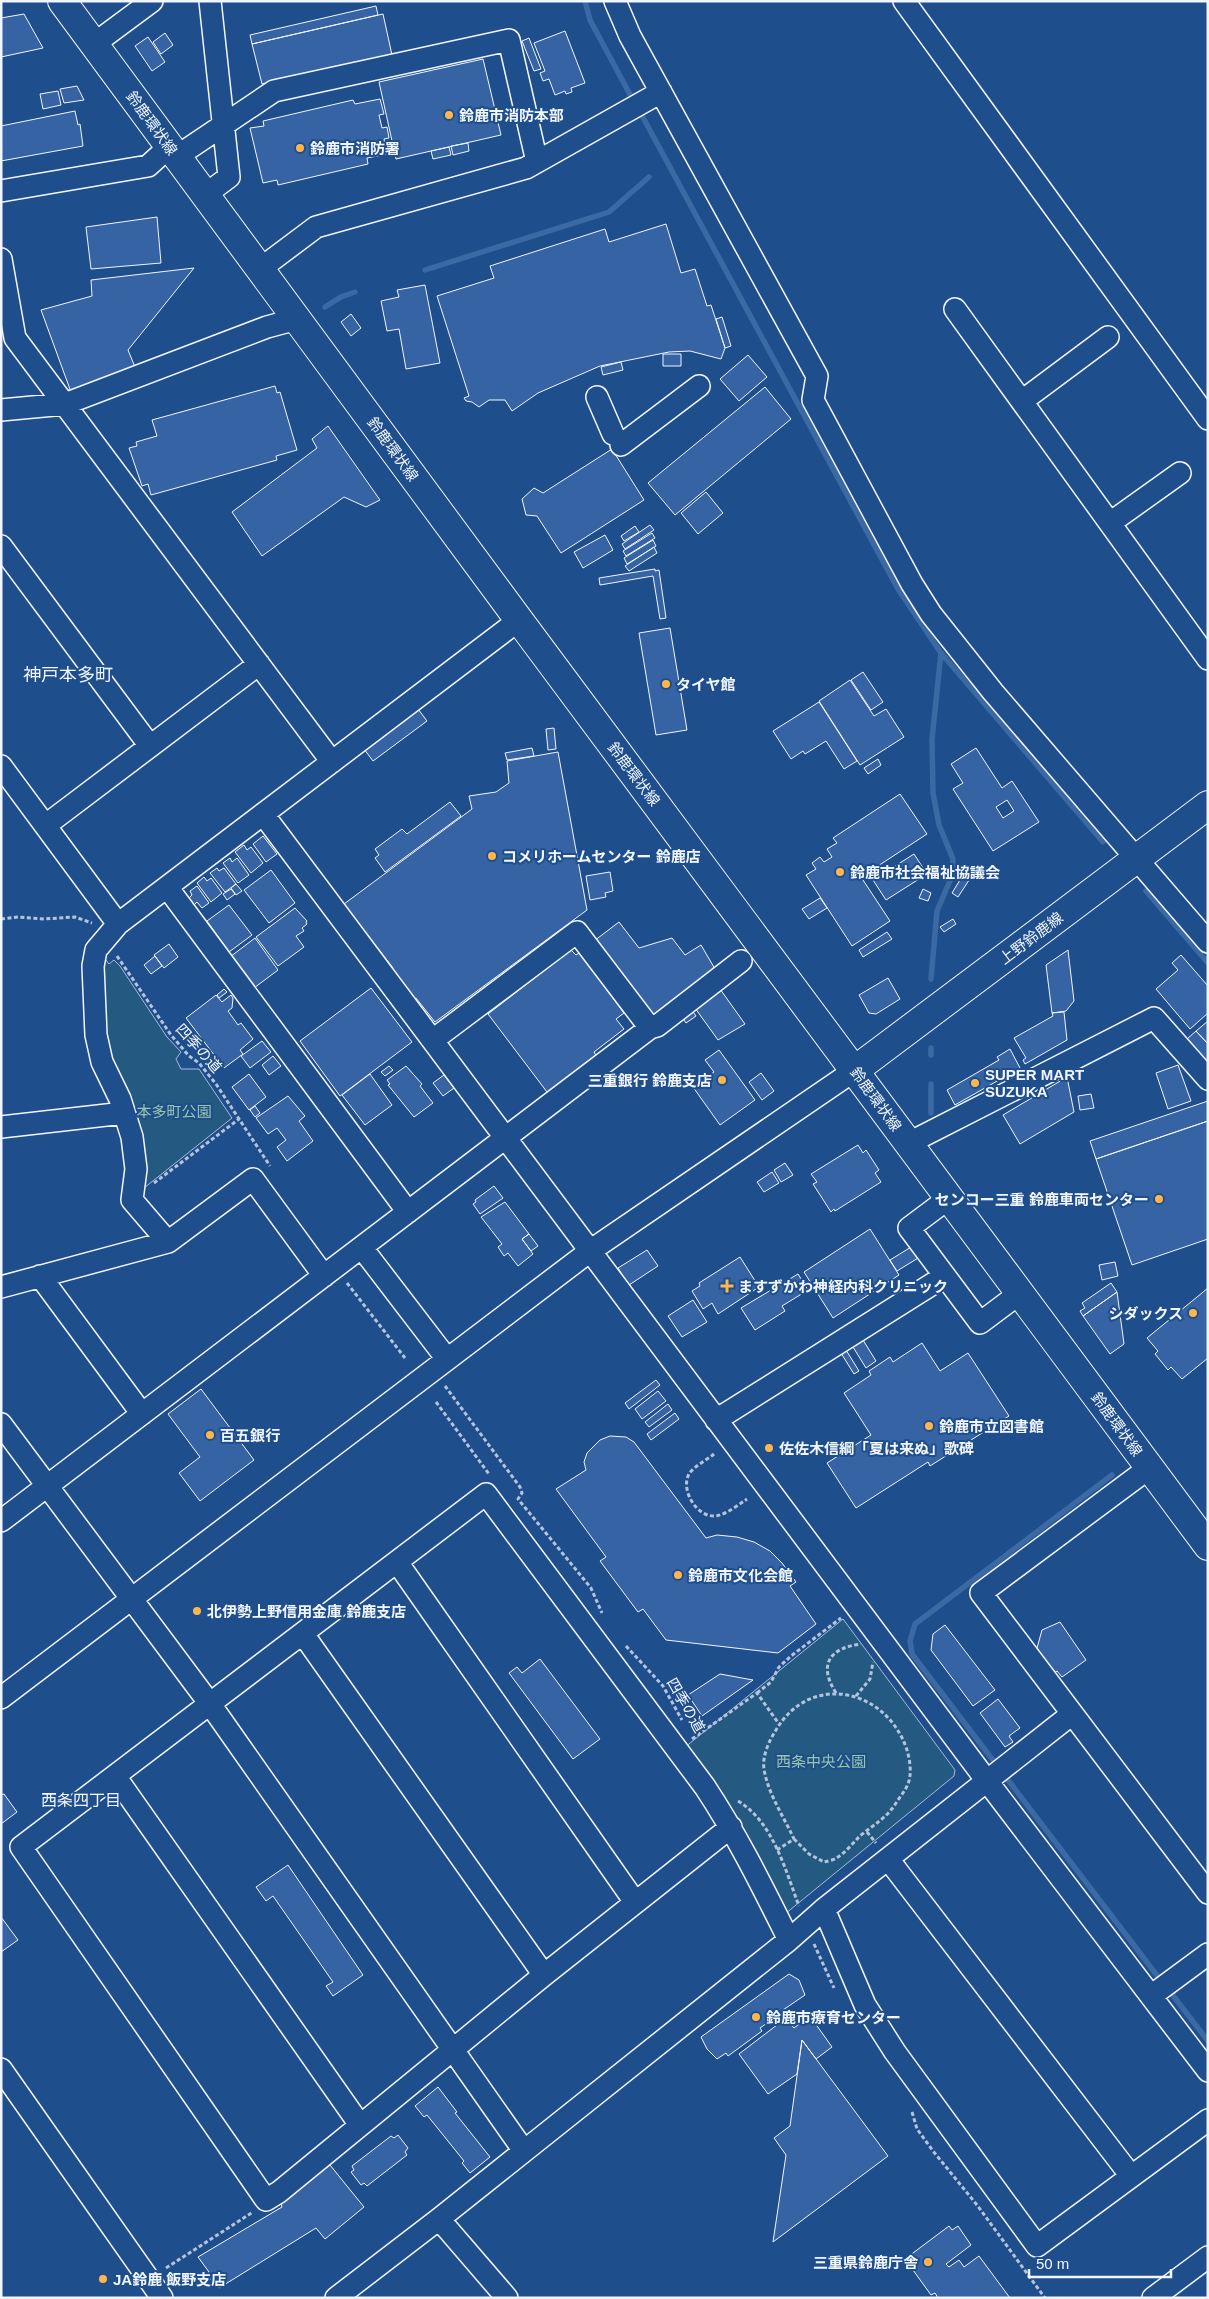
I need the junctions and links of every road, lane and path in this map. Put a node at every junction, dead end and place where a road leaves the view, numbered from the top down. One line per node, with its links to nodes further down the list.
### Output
1 (62, 1): 6 (main road, 鈴鹿環状線)
2 (152, 1): 6 (street)
3 (210, 1): 8 (street)
4 (615, 1): 7 (street)
5 (904, 1): 23 (street)
6 (94, 44): 9 (main road, 鈴鹿環状線)
7 (654, 96): 10 (street); 36 (street)
8 (223, 125): 9 (street); 10 (street); 12 (street)
9 (173, 152): 11 (street); 12 (main road, 鈴鹿環状線)
10 (537, 162): 14 (street)
11 (1, 191)
12 (205, 195): 14 (main road, 鈴鹿環状線)
13 (1, 258): 21 (street)
14 (260, 268): 16 (main road, 鈴鹿環状線)
15 (955, 309): 20 (street)
16 (297, 319): 21 (street); 27 (main road, 鈴鹿環状線)
17 (1108, 338): 20 (street)
18 (699, 386): 19 (street)
19 (597, 397)
20 (1022, 401): 25 (street)
21 (65, 404): 22 (street); 29 (street)
22 (1, 410)
23 (1208, 419)
24 (1180, 473): 25 (street)
25 (1110, 523): 28 (street)
26 (1, 546): 30 (street)
27 (518, 620): 31 (street); 44 (main road, 鈴鹿環状線)
28 (1207, 655)
29 (259, 664): 30 (street); 31 (street)
30 (150, 746): 35 (street)
31 (332, 762): 34 (street)
32 (1, 766): 35 (street)
33 (1208, 805): 36 (main road, 上野鈴鹿線)
34 (263, 814): 37 (street); 43 (street)
35 (46, 825): 39 (street)
36 (1136, 858): 40 (street); 44 (main road, 上野鈴鹿線)
37 (166, 887): 39 (street); 54 (street)
38 (1, 919): 39 (path, 四季の道)
39 (112, 931): 46 (street); 47 (path, 四季の道)
40 (1208, 942)
41 (741, 961): 42 (street)
42 (650, 1028): 43 (street); 49 (street)
43 (432, 1040): 49 (street)
44 (855, 1070): 50 (main road, 鈴鹿環状線); 57 (street)
45 (1208, 1079): 50 (street)
46 (124, 1113): 48 (street); 53 (street)
47 (239, 1119): 51 (path, 四季の道); 53 (path)
48 (1, 1127)
49 (504, 1138): 54 (street); 57 (street)
50 (909, 1143): 52 (main road, 鈴鹿環状線)
51 (272, 1169)
52 (949, 1198): 60 (street); 62 (main road, 鈴鹿環状線)
53 (132, 1200): 55 (street)
54 (408, 1212): 56 (street)
55 (168, 1242): 58 (street); 59 (street)
56 (362, 1248): 58 (street); 64 (street)
57 (590, 1251): 64 (street); 68 (street)
58 (330, 1272): 63 (path); 67 (street)
59 (40, 1276): 61 (street); 67 (street)
60 (945, 1276): 62 (street); 68 (street)
61 (1, 1287)
62 (1020, 1293): 71 (main road, 鈴鹿環状線)
63 (405, 1358)
64 (447, 1359): 80 (street)
65 (445, 1386): 75 (path)
66 (436, 1402): 72 (path)
67 (142, 1414): 73 (street)
68 (716, 1420): 99 (street)
69 (1, 1424): 73 (street)
70 (714, 1454): 76 (path)
71 (1149, 1468): 78 (main road, 鈴鹿環状線); 92 (street)
72 (494, 1482)
73 (48, 1486): 77 (street); 80 (street)
74 (512, 1498): 75 (path)
75 (518, 1499): 82 (path)
76 (747, 1499)
77 (1, 1521)
78 (1208, 1546)
79 (397, 1562): 83 (street); 101 (street); 107 (street)
80 (132, 1599): 90 (street); 91 (street)
81 (845, 1615): 87 (path)
82 (605, 1621)
83 (303, 1634): 91 (street); 112 (street)
84 (620, 1639): 94 (path, 四季の道)
85 (867, 1643): 88 (path)
86 (874, 1660): 89 (path)
87 (757, 1694): 93 (path); 96 (path)
88 (836, 1694): 89 (path); 93 (path)
89 (856, 1696): 102 (path)
90 (1, 1698)
91 (210, 1704): 98 (street); 114 (street)
92 (1072, 1714): 99 (street); 106 (street)
93 (780, 1724): 103 (path)
94 (685, 1726)
95 (688, 1734): 96 (path, 四季の道)
96 (692, 1739): 97 (path, 四季の道)
97 (697, 1747)
98 (115, 1776): 118 (street); 121 (street)
99 (989, 1779): 105 (street); 113 (street)
100 (736, 1800): 104 (path)
101 (731, 1827): 107 (street); 110 (street)
102 (867, 1832): 103 (path); 105 (path)
103 (794, 1839): 104 (path)
104 (777, 1850): 108 (path)
105 (883, 1852): 109 (street); 120 (street)
106 (1208, 1893)
107 (635, 1902): 112 (street)
108 (800, 1909)
109 (824, 1909): 110 (street); 120 (street)
110 (789, 1940): 119 (street)
111 (1208, 1954): 113 (street)
112 (544, 1975): 114 (street)
113 (1153, 1995): 116 (street)
114 (453, 2049): 118 (street); 119 (street)
115 (1, 2069): 125 (street)
116 (1208, 2071)
117 (1208, 2120): 120 (street)
118 (360, 2125): 121 (street)
119 (524, 2152): 122 (street)
120 (1131, 2176)
121 (266, 2200): 124 (path)
122 (439, 2219): 126 (street); 127 (street)
123 (1205, 2264): 128 (street)
124 (161, 2272)
125 (162, 2298)
126 (336, 2298)
127 (507, 2298)
128 (1153, 2298)

